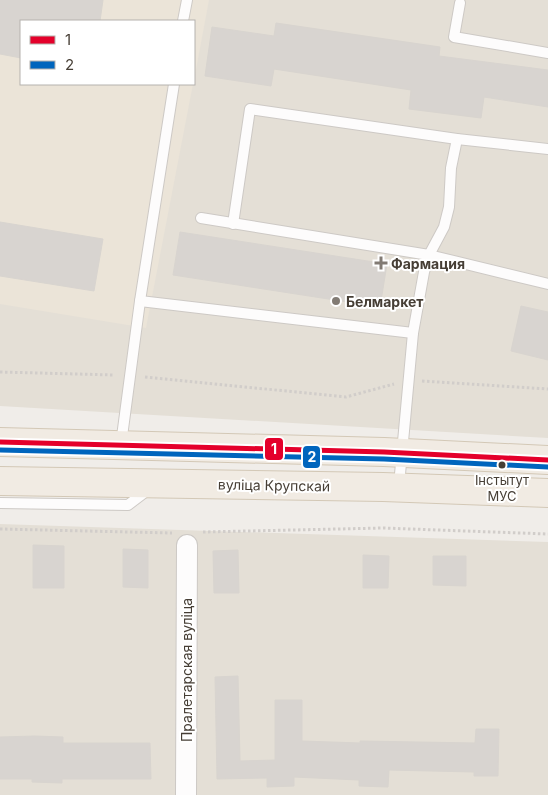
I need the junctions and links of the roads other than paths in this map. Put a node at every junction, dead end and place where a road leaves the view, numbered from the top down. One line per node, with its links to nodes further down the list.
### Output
1 (187, 0): 3 (lane)
2 (460, 4): 4 (lane)
3 (183, 20)
4 (548, 52)
5 (174, 85): 12 (lane)
6 (457, 139): 7 (lane); 9 (lane); 10 (lane)
7 (548, 149)
8 (201, 218): 9 (lane)
9 (233, 224): 10 (lane)
10 (429, 255): 11 (lane); 13 (lane)
11 (548, 284)
12 (140, 301): 13 (lane); 15 (lane)
13 (413, 332): 16 (lane)
14 (0, 442): 15 (main road)
15 (121, 445): 16 (main road)
16 (401, 452): 17 (main road); 20 (lane)
17 (548, 460)
18 (0, 481): 19 (main road, вуліца Крупскай)
19 (157, 483): 20 (main road, вуліца Крупскай); 22 (lane)
20 (398, 488): 21 (main road, вуліца Крупскай)
21 (548, 494)
22 (0, 502)
23 (187, 537): 24 (street, Пралетарская вуліца)
24 (186, 795)

